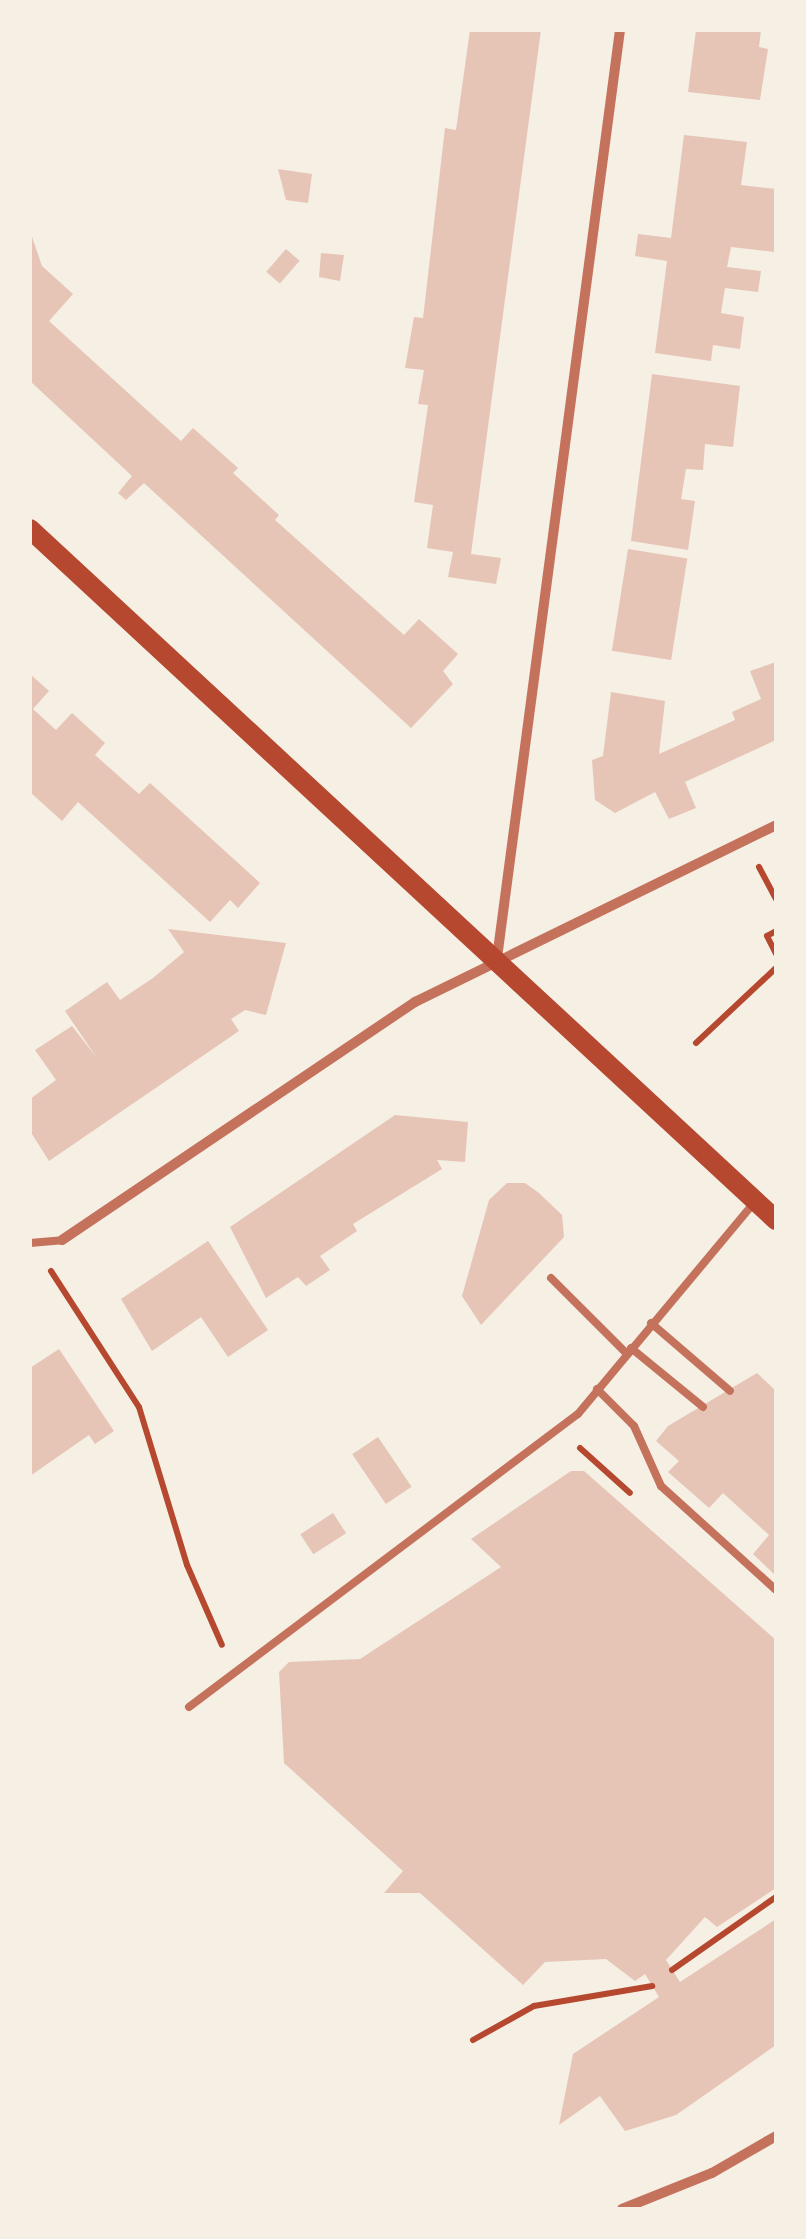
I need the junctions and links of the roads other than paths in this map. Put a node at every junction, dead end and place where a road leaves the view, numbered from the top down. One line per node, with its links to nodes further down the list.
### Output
1 (620, 30): 4 (street)
2 (30, 528): 4 (main road)
3 (776, 824): 4 (street)
4 (497, 958): 5 (main road); 7 (street)
5 (756, 1201): 6 (main road); 10 (lane)
6 (776, 1220)
7 (62, 1240): 8 (lane)
8 (30, 1242)
9 (550, 1278): 11 (lane)
10 (650, 1323): 11 (lane); 13 (lane)
11 (628, 1351): 12 (lane); 14 (lane)
12 (597, 1390): 15 (lane); 16 (lane)
13 (730, 1391)
14 (703, 1407)
15 (776, 1590)
16 (189, 1707)
17 (776, 2136): 18 (street)
18 (622, 2209)

